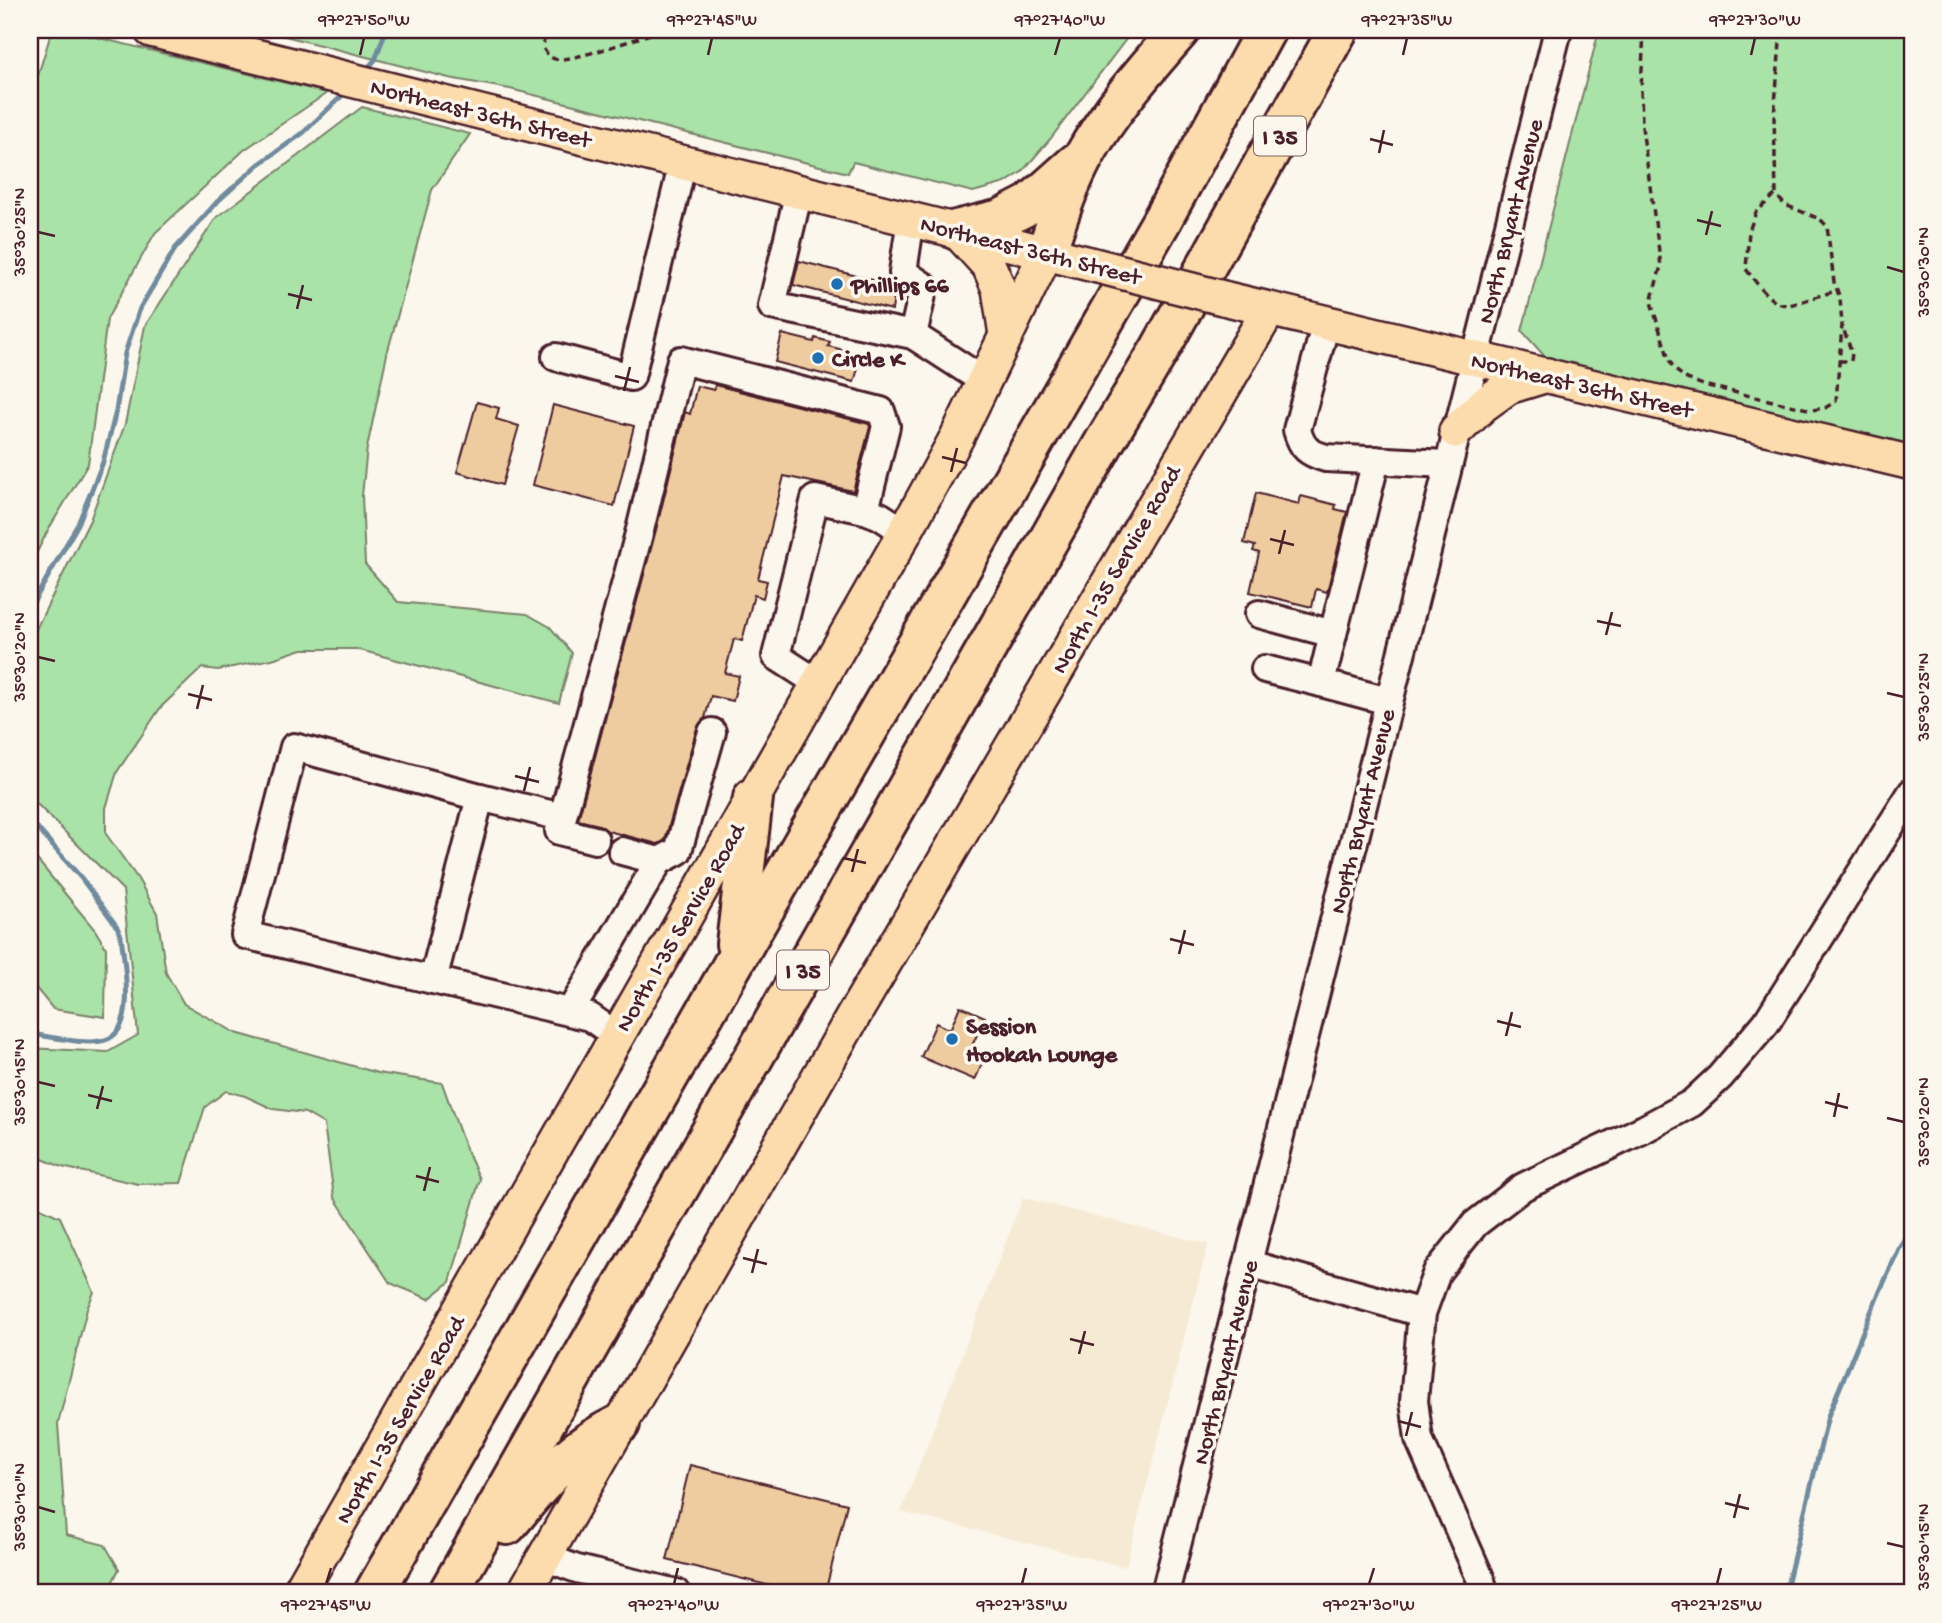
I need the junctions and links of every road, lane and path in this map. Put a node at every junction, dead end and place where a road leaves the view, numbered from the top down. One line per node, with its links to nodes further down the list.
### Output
1 (150, 30): 11 (main road, Northeast 36th Street)
2 (555, 30): 3 (path)
3 (663, 30)
4 (1180, 30): 10 (highway)
5 (1266, 30): 48 (highway, I 35)
6 (1338, 30): 58 (highway, I 35)
7 (1558, 30): 24 (street, North Bryant Avenue)
8 (1644, 30): 25 (path)
9 (1781, 30): 13 (path)
10 (1084, 158): 15 (highway); 16 (highway)
11 (683, 162): 12 (main road, Northeast 36th Street); 23 (street)
12 (799, 191): 14 (main road, Northeast 36th Street); 21 (street)
13 (1776, 195): 17 (path); 17 (path)
14 (911, 219): 15 (main road, Northeast 36th Street); 21 (street)
15 (956, 230): 16 (main road, Northeast 36th Street); 22 (main road)
16 (1046, 253): 18 (main road, Northeast 36th Street, bridge); 22 (main road, North I-35 Service Road)
17 (1837, 291): 20 (path)
18 (1269, 310): 19 (main road, Northeast 36th Street); 54 (main road, North I-35 Service Road)
19 (1326, 323): 24 (main road, Northeast 36th Street); 29 (street)
20 (1842, 326): 25 (path); 25 (path)
21 (913, 335): 27 (street)
22 (1006, 335): 27 (main road, North I-35 Service Road)
23 (556, 357)
24 (1474, 358): 26 (main road, Northeast 36th Street); 28 (street, North Bryant Avenue)
25 (1839, 361)
26 (1547, 375): 28 (main road); 30 (main road, Northeast 36th Street)
27 (984, 380): 33 (main road, North I-35 Service Road)
28 (1456, 431): 31 (street, North Bryant Avenue)
29 (1376, 460): 31 (street); 35 (street)
30 (1912, 463)
31 (1448, 464): 39 (street, North Bryant Avenue)
32 (865, 510): 33 (street); 37 (street); 44 (street)
33 (905, 532): 37 (main road, North I-35 Service Road)
34 (1259, 614): 35 (street)
35 (1333, 634): 38 (street)
36 (1265, 669): 38 (street)
37 (818, 683): 43 (main road, North I-35 Service Road)
38 (1321, 683): 39 (street)
39 (1388, 701): 52 (street, North Bryant Avenue)
40 (712, 732): 47 (street)
41 (1912, 792): 53 (street)
42 (481, 797): 44 (street); 49 (street); 49 (street)
43 (753, 798): 48 (highway); 51 (main road, North I-35 Service Road)
44 (562, 817): 45 (street)
45 (595, 840)
46 (622, 851): 47 (street)
47 (659, 861): 50 (street)
48 (733, 964): 57 (highway, I 35)
49 (432, 980): 50 (street)
50 (570, 1012): 51 (street)
51 (617, 1036): 56 (main road, North I-35 Service Road)
52 (1249, 1264): 53 (street); 61 (street, North Bryant Avenue)
53 (1422, 1313): 62 (street)
54 (620, 1424): 55 (main road, North I-35 Service Road); 58 (highway)
55 (544, 1557): 59 (main road, North I-35 Service Road); 60 (street)
56 (299, 1593)
57 (374, 1593)
58 (448, 1593)
59 (524, 1593)
60 (676, 1593)
61 (1165, 1593)
62 (1484, 1593)

